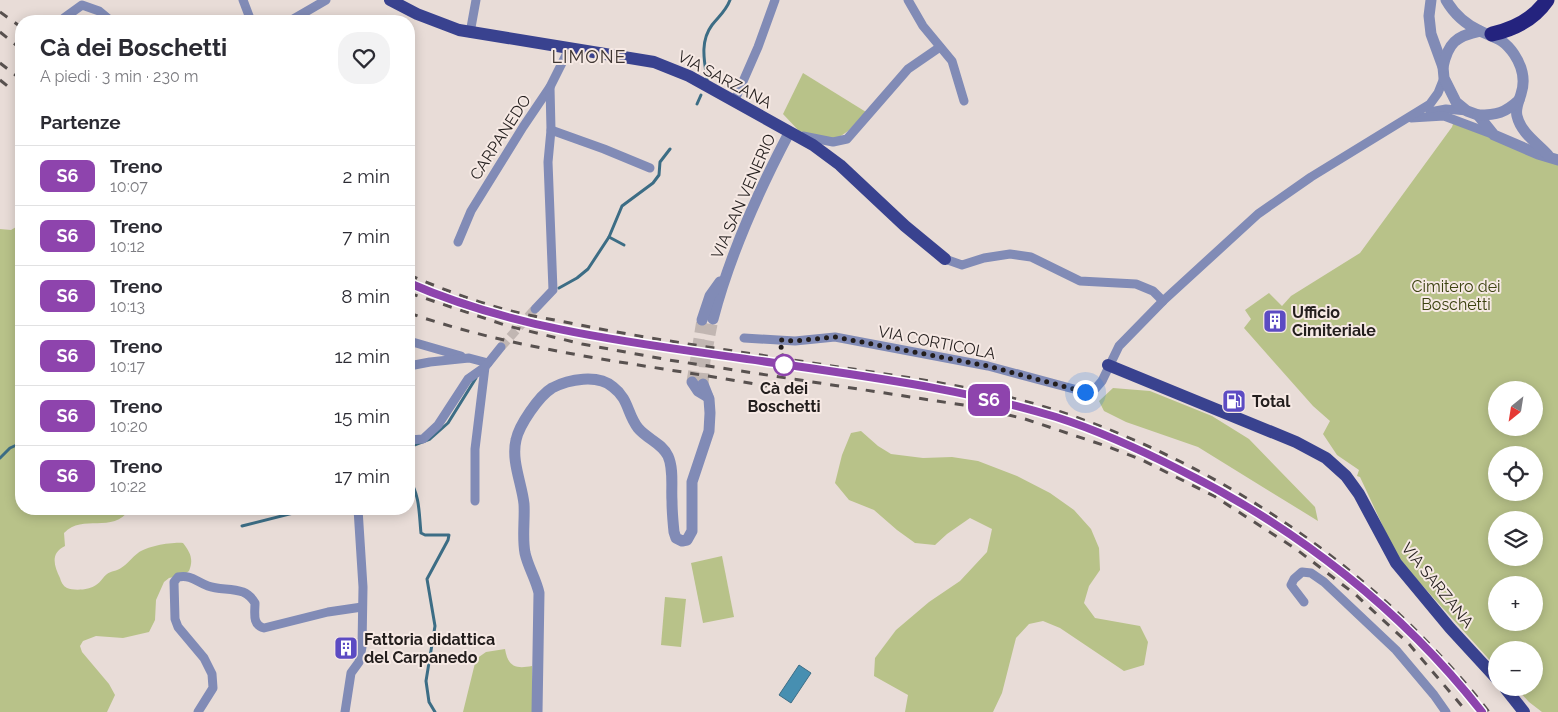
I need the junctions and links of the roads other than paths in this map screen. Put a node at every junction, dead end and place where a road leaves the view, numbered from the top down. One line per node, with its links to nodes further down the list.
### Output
1 (244, 0): 12 (street)
2 (326, 0): 13 (street)
3 (390, 0): 14 (main road, VIA SARZANA)
4 (476, 0): 14 (street)
5 (775, 0): 21 (street)
6 (908, 0): 16 (street)
7 (1431, 0): 18 (street)
8 (1446, 0): 15 (street)
9 (1547, 0): 15 (highway)
10 (68, 15): 11 (street)
11 (104, 15)
12 (248, 15)
13 (300, 15)
14 (470, 33): 17 (main road, VIA SARZANA)
15 (1486, 33): 18 (street); 20 (street)
16 (940, 47): 22 (street); 26 (street)
17 (569, 48): 19 (street, CARPANEDO); 21 (main road, VIA SARZANA)
18 (1443, 73): 23 (street); 24 (street)
19 (550, 87): 25 (street); 30 (street, CARPANEDO)
20 (1519, 100): 23 (street); 28 (street)
21 (734, 102): 26 (main road, VIA SARZANA)
22 (964, 102)
23 (1473, 113): 24 (street); 27 (street)
24 (1406, 119): 27 (street); 32 (street, VIA CORTICOLA)
25 (551, 130): 29 (street); 33 (street)
26 (789, 133): 31 (main road, VIA SARZANA); 34 (street, VIA SAN VENERIO)
27 (1494, 135): 28 (street)
28 (1553, 158)
29 (650, 168)
30 (458, 242)
31 (945, 259): 32 (street)
32 (1162, 301): 41 (street, VIA CORTICOLA)
33 (535, 310)
34 (707, 319)
35 (744, 338): 41 (street, VIA CORTICOLA)
36 (415, 343): 38 (street)
37 (500, 346): 40 (street)
38 (469, 358): 39 (street); 40 (street)
39 (415, 365)
40 (486, 365): 43 (street); 44 (street)
41 (1108, 365): 48 (main road, VIA SARZANA)
42 (698, 383): 52 (street)
43 (415, 440)
44 (475, 502)
45 (358, 515): 47 (street)
46 (1304, 602): 53 (street)
47 (362, 606): 50 (street); 51 (street)
48 (1488, 669)
49 (1511, 696): 54 (main road)
50 (198, 712)
51 (345, 712)
52 (537, 712)
53 (1446, 712)
54 (1524, 712)

